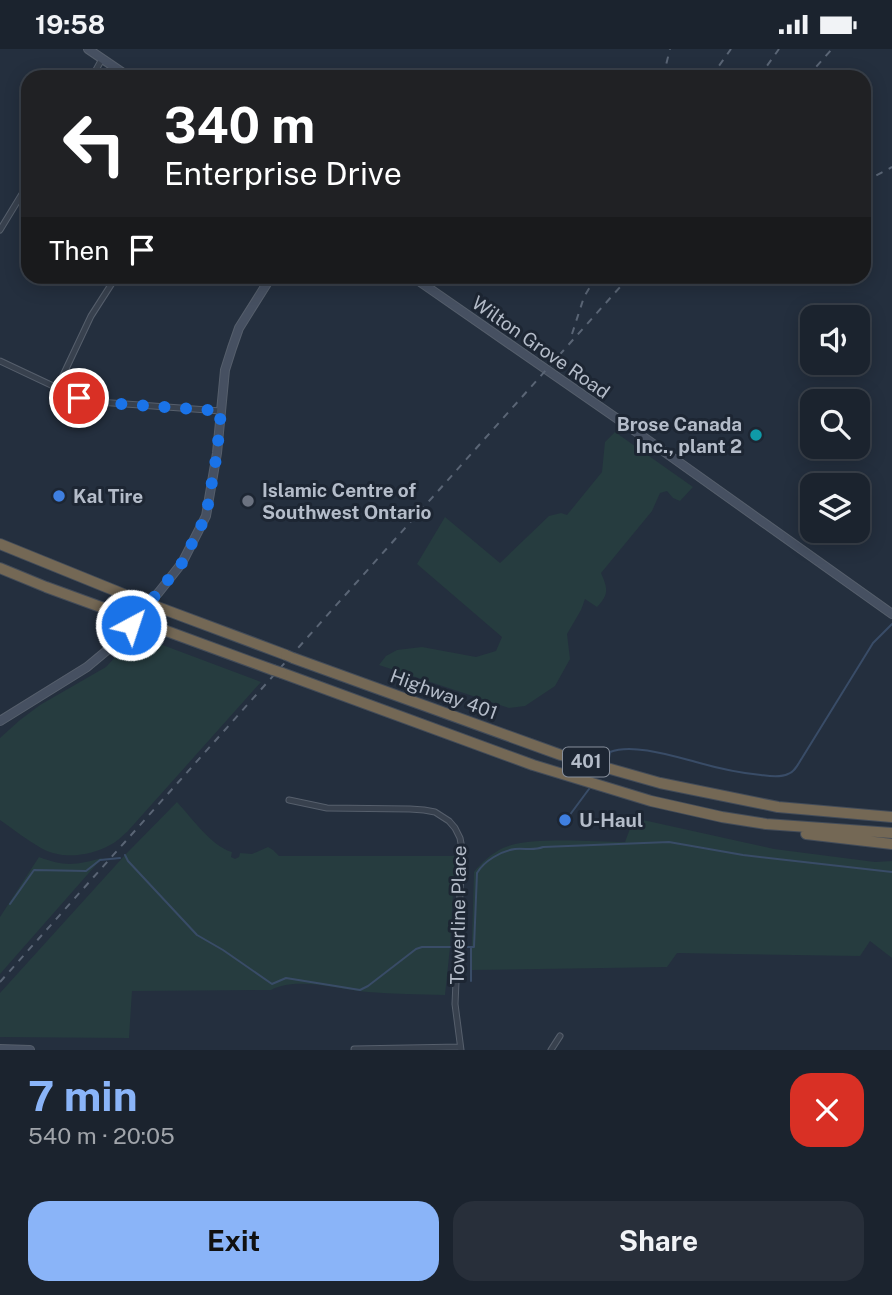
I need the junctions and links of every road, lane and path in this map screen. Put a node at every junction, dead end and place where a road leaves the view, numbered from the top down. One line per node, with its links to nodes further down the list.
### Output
1 (88, 49): 2 (main road)
2 (102, 59): 3 (street); 4 (main road)
3 (96, 70)
4 (118, 70)
5 (21, 196): 6 (street)
6 (0, 230)
7 (112, 284): 11 (street)
8 (267, 284): 12 (main road)
9 (423, 284): 15 (main road, Wilton Grove Road)
10 (0, 361): 11 (street)
11 (57, 388): 12 (street)
12 (221, 411): 16 (main road)
13 (0, 544): 18 (highway, Highway 401 / 401, bridge)
14 (0, 568): 19 (highway, Highway 401 / 401)
15 (892, 614)
16 (0, 721)
17 (289, 800): 25 (street, Towerline Place)
18 (892, 814)
19 (766, 824): 20 (highway, Highway 401 / 401); 21 (highway)
20 (892, 833)
21 (892, 844)
22 (560, 1036): 27 (street)
23 (0, 1049): 26 (main road)
24 (354, 1049): 25 (street)
25 (460, 1049)
26 (30, 1050)
27 (551, 1050)

